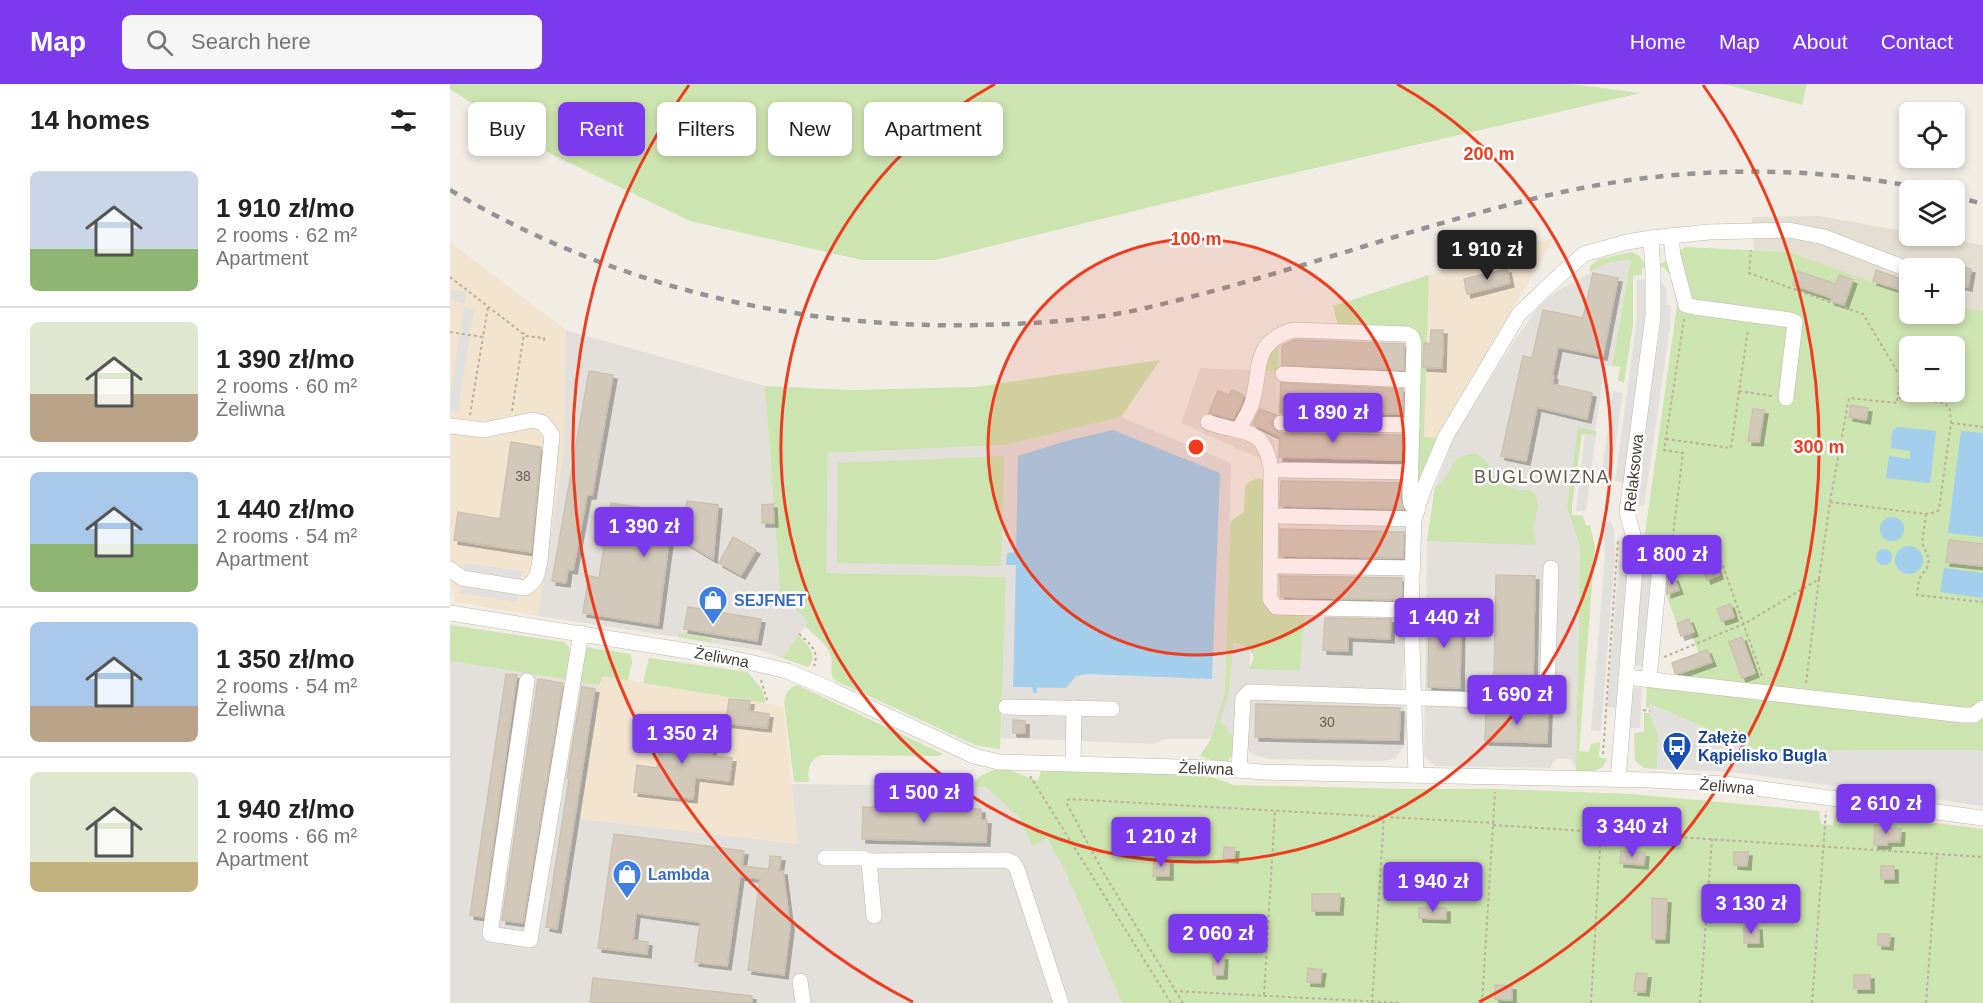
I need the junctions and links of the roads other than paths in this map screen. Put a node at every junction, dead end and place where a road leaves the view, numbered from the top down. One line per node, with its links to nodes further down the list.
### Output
1 (1671, 236): 2 (street); 3 (street); 6 (street)
2 (1651, 238): 14 (street); 24 (street, Relaksowa)
3 (1899, 266)
4 (1283, 374): 5 (street)
5 (1413, 380): 9 (street); 11 (street)
6 (1786, 398)
7 (1208, 422): 11 (street)
8 (1281, 423): 9 (street)
9 (1412, 425): 13 (street)
10 (450, 426): 17 (street)
11 (1239, 429): 21 (street)
12 (1282, 470): 13 (street)
13 (1411, 472): 14 (street)
14 (1416, 515): 15 (street); 18 (street)
15 (1280, 516)
16 (1280, 566): 18 (street)
17 (450, 568)
18 (1412, 568): 21 (street)
19 (1551, 568): 27 (street)
20 (1659, 576): 25 (street)
21 (1411, 610): 27 (street)
22 (450, 613): 23 (street, Żeliwna)
23 (580, 633): 26 (street); 32 (street, Żeliwna)
24 (1626, 676): 25 (street); 35 (street, Relaksowa)
25 (1649, 678): 30 (street)
26 (527, 681)
27 (1413, 697): 33 (street); 34 (street)
28 (1006, 707): 29 (street)
29 (1074, 708): 31 (street); 32 (street)
30 (1983, 708)
31 (1112, 709)
32 (1073, 764): 33 (street, Żeliwna)
33 (1239, 770): 34 (street, Żeliwna)
34 (1416, 775): 35 (street, Żeliwna)
35 (1618, 780): 36 (street, Żeliwna)
36 (1983, 818)
37 (825, 858): 38 (street)
38 (869, 861): 39 (street); 42 (street)
39 (874, 916)
40 (800, 981): 41 (street)
41 (803, 1003)
42 (1061, 1003)

